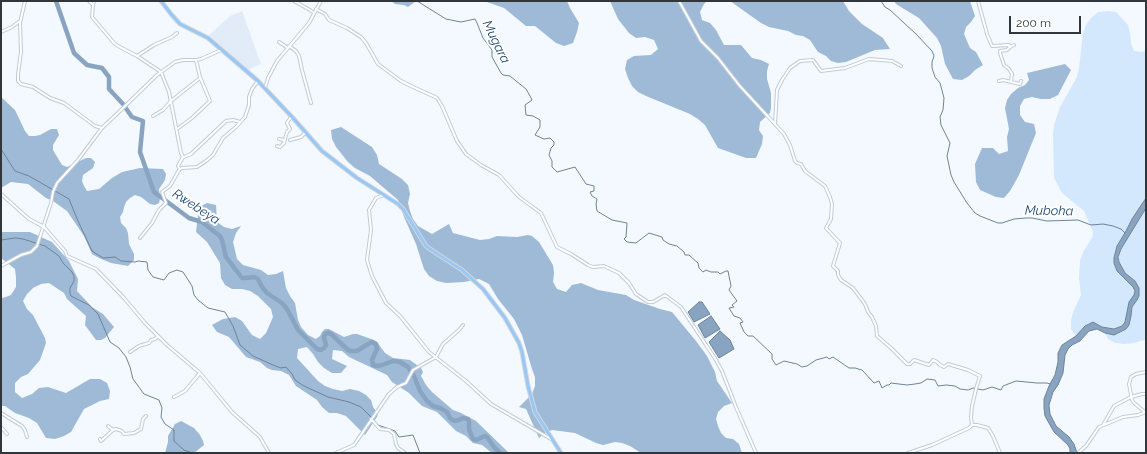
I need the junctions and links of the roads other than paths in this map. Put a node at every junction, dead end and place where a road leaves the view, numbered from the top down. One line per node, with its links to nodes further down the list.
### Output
1 (25, 1): 12 (street)
2 (89, 1): 9 (street)
3 (94, 1): 9 (street)
4 (161, 1): 19 (main road)
5 (294, 1): 11 (street)
6 (321, 1): 10 (street)
7 (679, 1): 36 (street)
8 (978, 1): 18 (street)
9 (93, 5): 21 (street)
10 (316, 9): 11 (street); 77 (street)
11 (314, 13): 17 (street)
12 (20, 21): 13 (street); 37 (street)
13 (1, 32)
14 (178, 33): 21 (street)
15 (279, 42): 17 (street)
16 (1014, 45): 18 (street)
17 (288, 47): 30 (street); 32 (street)
18 (1010, 48): 20 (street); 29 (street)
19 (222, 49): 22 (street); 26 (main road)
20 (1012, 50)
21 (137, 56): 24 (street)
22 (196, 60): 24 (street); 25 (street)
23 (901, 66): 36 (street)
24 (161, 72): 31 (street); 37 (street)
25 (200, 77): 31 (street); 38 (street)
26 (258, 81): 30 (main road); 35 (street)
27 (999, 81): 29 (street)
28 (1021, 81): 29 (street)
29 (1011, 82)
30 (264, 88): 34 (main road)
31 (171, 101): 33 (street); 38 (street)
32 (311, 103)
33 (153, 116)
34 (292, 116): 39 (main road); 41 (street)
35 (240, 122): 44 (street); 45 (street)
36 (775, 125): 64 (street)
37 (102, 128): 48 (street)
38 (177, 129): 44 (street)
39 (306, 132): 42 (street); 47 (main road)
40 (279, 139): 41 (street)
41 (284, 140): 43 (street)
42 (290, 140)
43 (277, 146)
44 (184, 157): 45 (street)
45 (180, 169): 49 (street)
46 (1, 194): 48 (street)
47 (384, 195): 54 (street); 72 (main road)
48 (44, 228): 50 (street); 52 (street)
49 (140, 238)
50 (1, 266)
51 (463, 325): 54 (street)
52 (158, 336): 53 (street); 56 (street)
53 (130, 352)
54 (436, 357): 63 (street); 72 (street)
55 (1146, 372): 59 (street)
56 (200, 374): 58 (street); 73 (street)
57 (1146, 394): 59 (street)
58 (174, 397)
59 (1131, 397): 60 (street); 66 (street)
60 (1146, 412): 66 (street)
61 (1, 413): 70 (street)
62 (146, 416): 68 (street)
63 (371, 419): 74 (street); 75 (street)
64 (972, 425): 78 (street); 79 (street)
65 (108, 426): 68 (street)
66 (1102, 426): 80 (street)
67 (1, 427): 69 (street)
68 (112, 430): 71 (street)
69 (7, 434)
70 (27, 437)
71 (100, 439)
72 (552, 440): 76 (main road)
73 (269, 453)
74 (336, 453)
75 (405, 453)
76 (561, 453)
77 (756, 453)
78 (908, 453)
79 (1000, 453)
80 (1078, 453)

